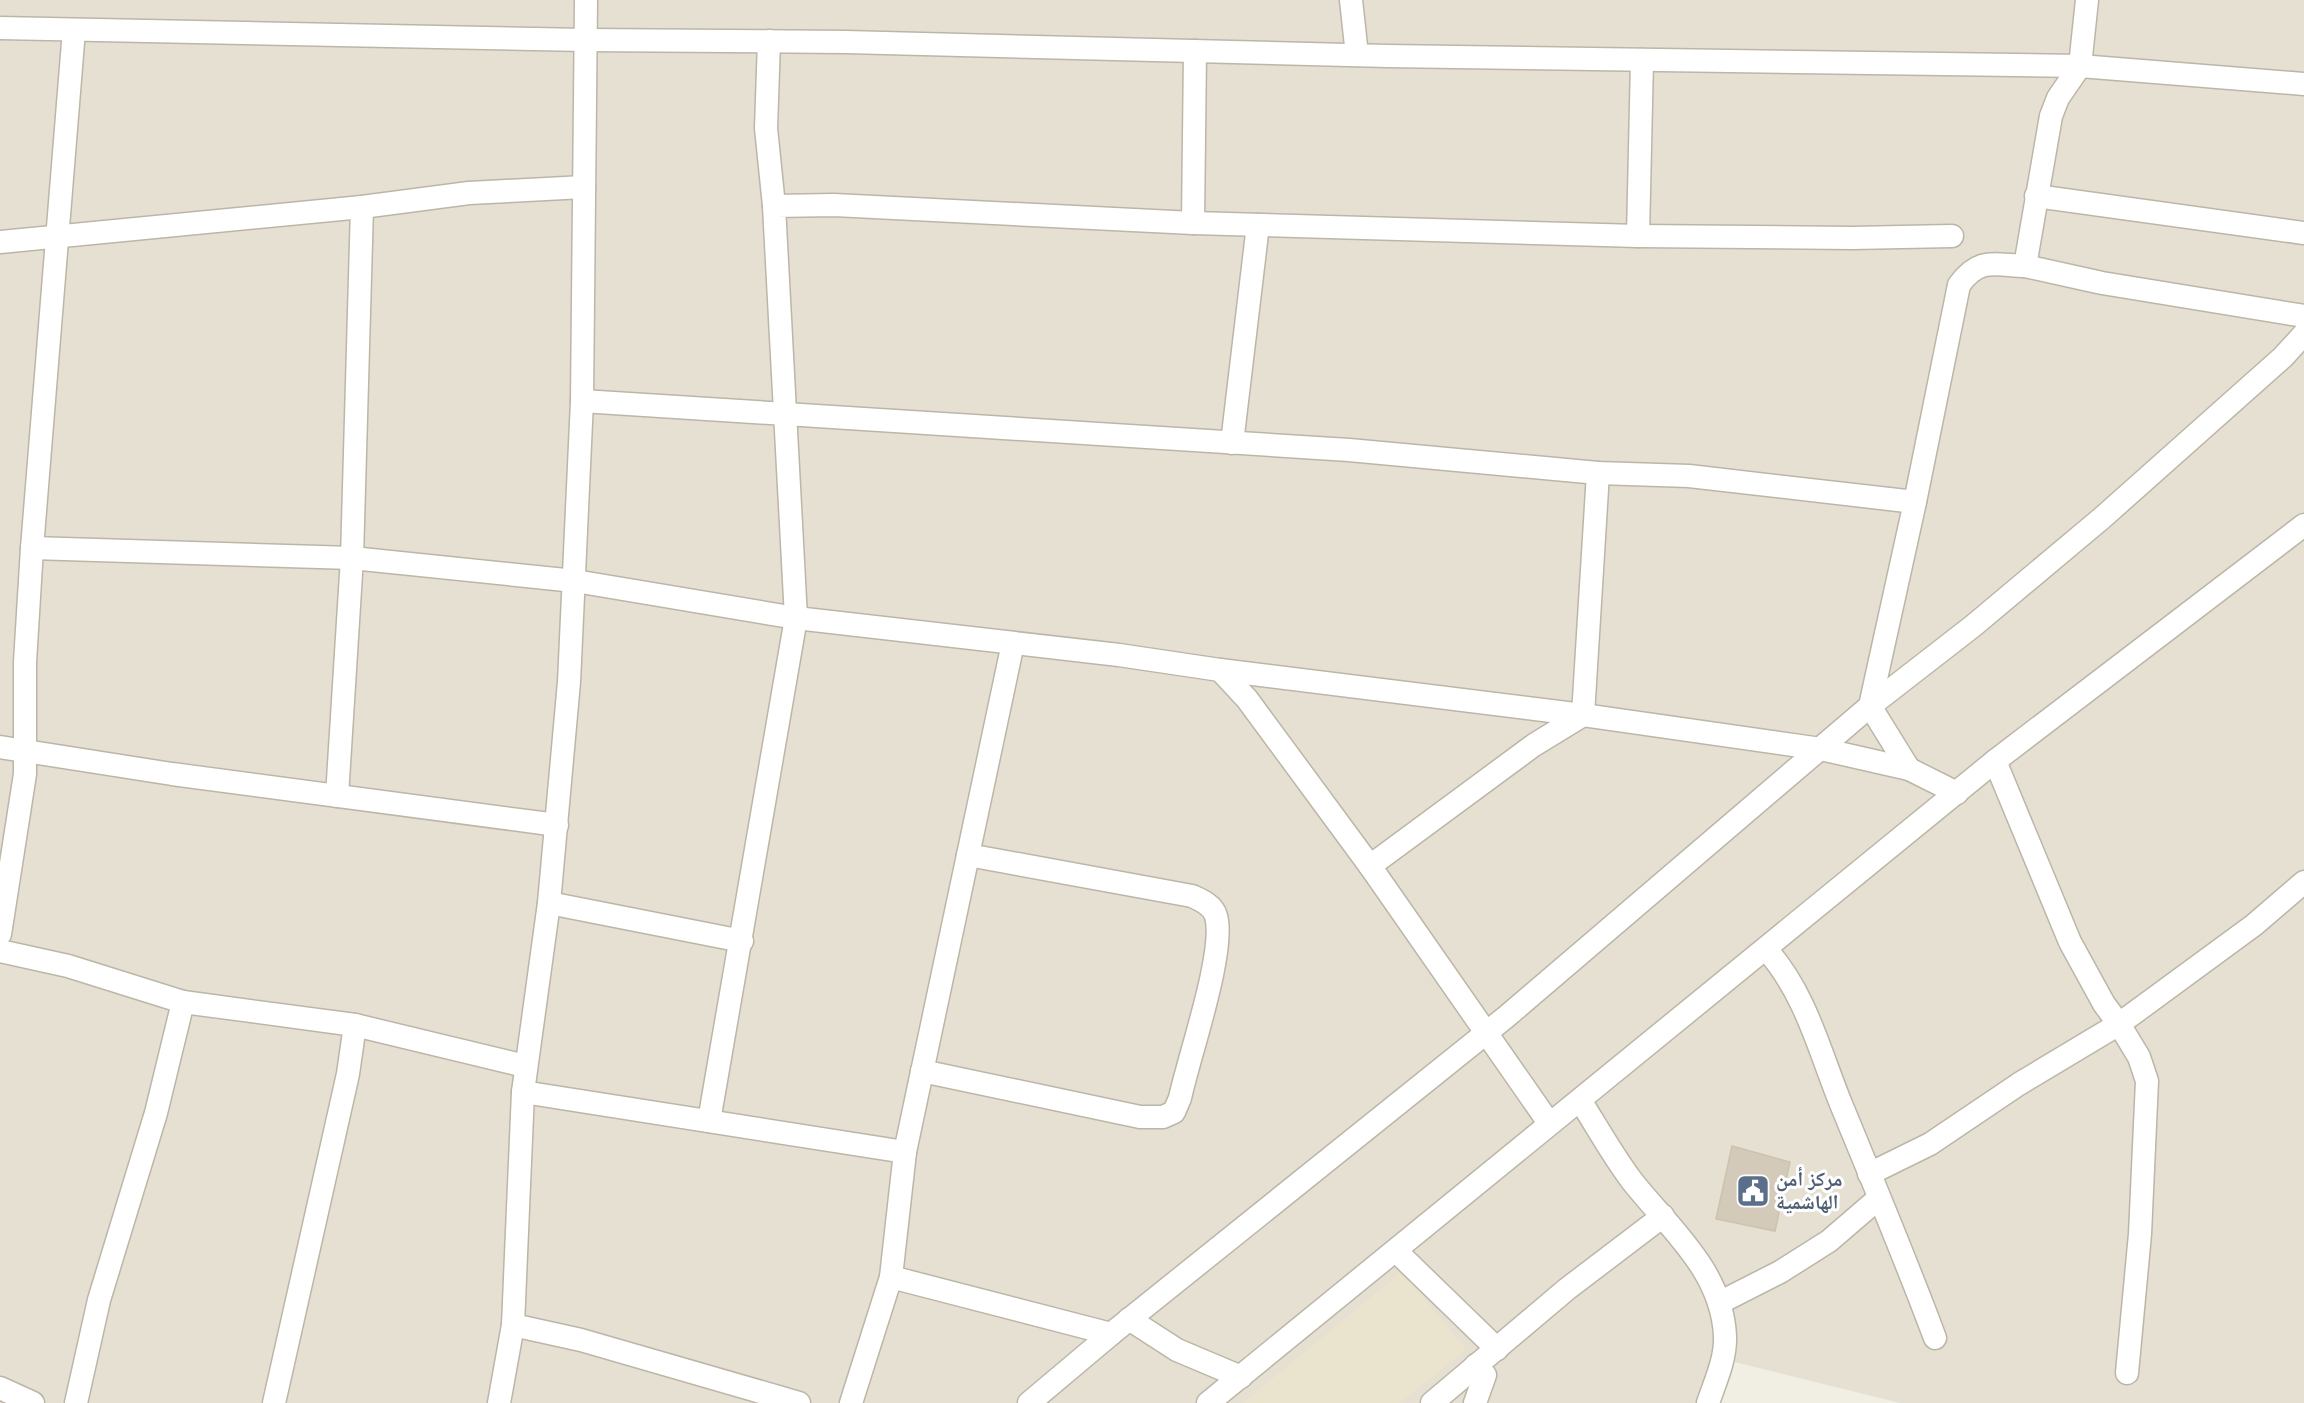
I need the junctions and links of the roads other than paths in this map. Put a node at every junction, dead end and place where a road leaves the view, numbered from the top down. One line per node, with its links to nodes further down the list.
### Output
1 (586, 0): 6 (street)
2 (1351, 0): 9 (street)
3 (2087, 0): 11 (street)
4 (0, 28): 5 (street)
5 (74, 30): 6 (street); 20 (street)
6 (585, 40): 7 (street); 13 (street)
7 (769, 41): 8 (street); 15 (street)
8 (1195, 51): 9 (street); 17 (street)
9 (1358, 55): 10 (street)
10 (1641, 60): 11 (street); 21 (street)
11 (2080, 66): 12 (street); 14 (street)
12 (2304, 84)
13 (584, 187): 16 (street); 27 (street)
14 (2036, 196): 19 (street); 24 (street)
15 (774, 206): 17 (street); 28 (street)
16 (362, 207): 20 (street); 34 (street)
17 (1193, 223): 18 (street)
18 (1258, 225): 21 (street); 29 (street)
19 (2304, 232)
20 (57, 236): 23 (street); 33 (street)
21 (1638, 236): 22 (street)
22 (1952, 236)
23 (0, 242)
24 (2025, 266): 25 (street); 31 (street)
25 (2304, 316)
26 (2304, 334): 39 (street)
27 (582, 402): 28 (street); 35 (street)
28 (784, 414): 29 (street); 36 (street)
29 (1232, 443): 30 (street)
30 (1598, 473): 31 (street); 40 (street)
31 (1915, 502): 39 (street)
32 (2304, 525): 44 (street)
33 (32, 548): 34 (street); 42 (street)
34 (352, 558): 35 (street); 47 (street)
35 (575, 581): 36 (street); 48 (street)
36 (796, 618): 37 (street); 54 (street)
37 (1013, 643): 38 (street); 49 (street)
38 (1220, 670): 40 (street); 50 (street)
39 (1870, 706): 43 (street); 45 (street)
40 (1583, 715): 43 (street); 50 (street)
41 (0, 747): 42 (street)
42 (25, 749): 47 (street); 53 (street)
43 (1821, 749): 45 (street); 60 (street)
44 (1995, 761): 46 (street); 59 (street)
45 (1909, 769): 46 (street)
46 (1957, 793): 55 (street)
47 (337, 796): 48 (street)
48 (557, 825): 52 (street)
49 (968, 855): 62 (street); 62 (street)
50 (1370, 866): 60 (street)
51 (2304, 882): 59 (street)
52 (549, 903): 54 (street); 61 (street)
53 (0, 934)
54 (742, 941): 65 (street)
55 (1766, 949): 64 (street); 68 (street)
56 (0, 951): 57 (street)
57 (183, 1002): 58 (street); 85 (street)
58 (355, 1024): 61 (street); 86 (street)
59 (2119, 1024): 68 (street); 80 (street)
60 (1485, 1034): 66 (street); 74 (street)
61 (525, 1066): 63 (street)
62 (922, 1071): 67 (street)
63 (523, 1092): 65 (street); 75 (street)
64 (1580, 1100): 66 (street); 70 (street)
65 (709, 1121): 67 (street)
66 (1549, 1123): 71 (street)
67 (905, 1152): 72 (street)
68 (1869, 1174): 69 (street)
69 (1879, 1198): 73 (street); 77 (street)
70 (1662, 1216): 73 (street); 78 (street)
71 (1396, 1251): 78 (street); 81 (street)
72 (891, 1277): 76 (street); 89 (street)
73 (1719, 1303): 94 (street)
74 (1129, 1319): 76 (street); 81 (street)
75 (513, 1325): 83 (street); 87 (street)
76 (1111, 1334): 90 (street)
77 (1935, 1338)
78 (1497, 1349): 79 (street)
79 (1476, 1365): 92 (street); 93 (street)
80 (2127, 1372)
81 (1241, 1377): 91 (street)
82 (0, 1388): 84 (street)
83 (730, 1394): 88 (street)
84 (33, 1403)
85 (76, 1403)
86 (274, 1403)
87 (499, 1403)
88 (799, 1403)
89 (851, 1403)
90 (1029, 1403)
91 (1208, 1403)
92 (1432, 1403)
93 (1475, 1403)
94 (1708, 1403)

